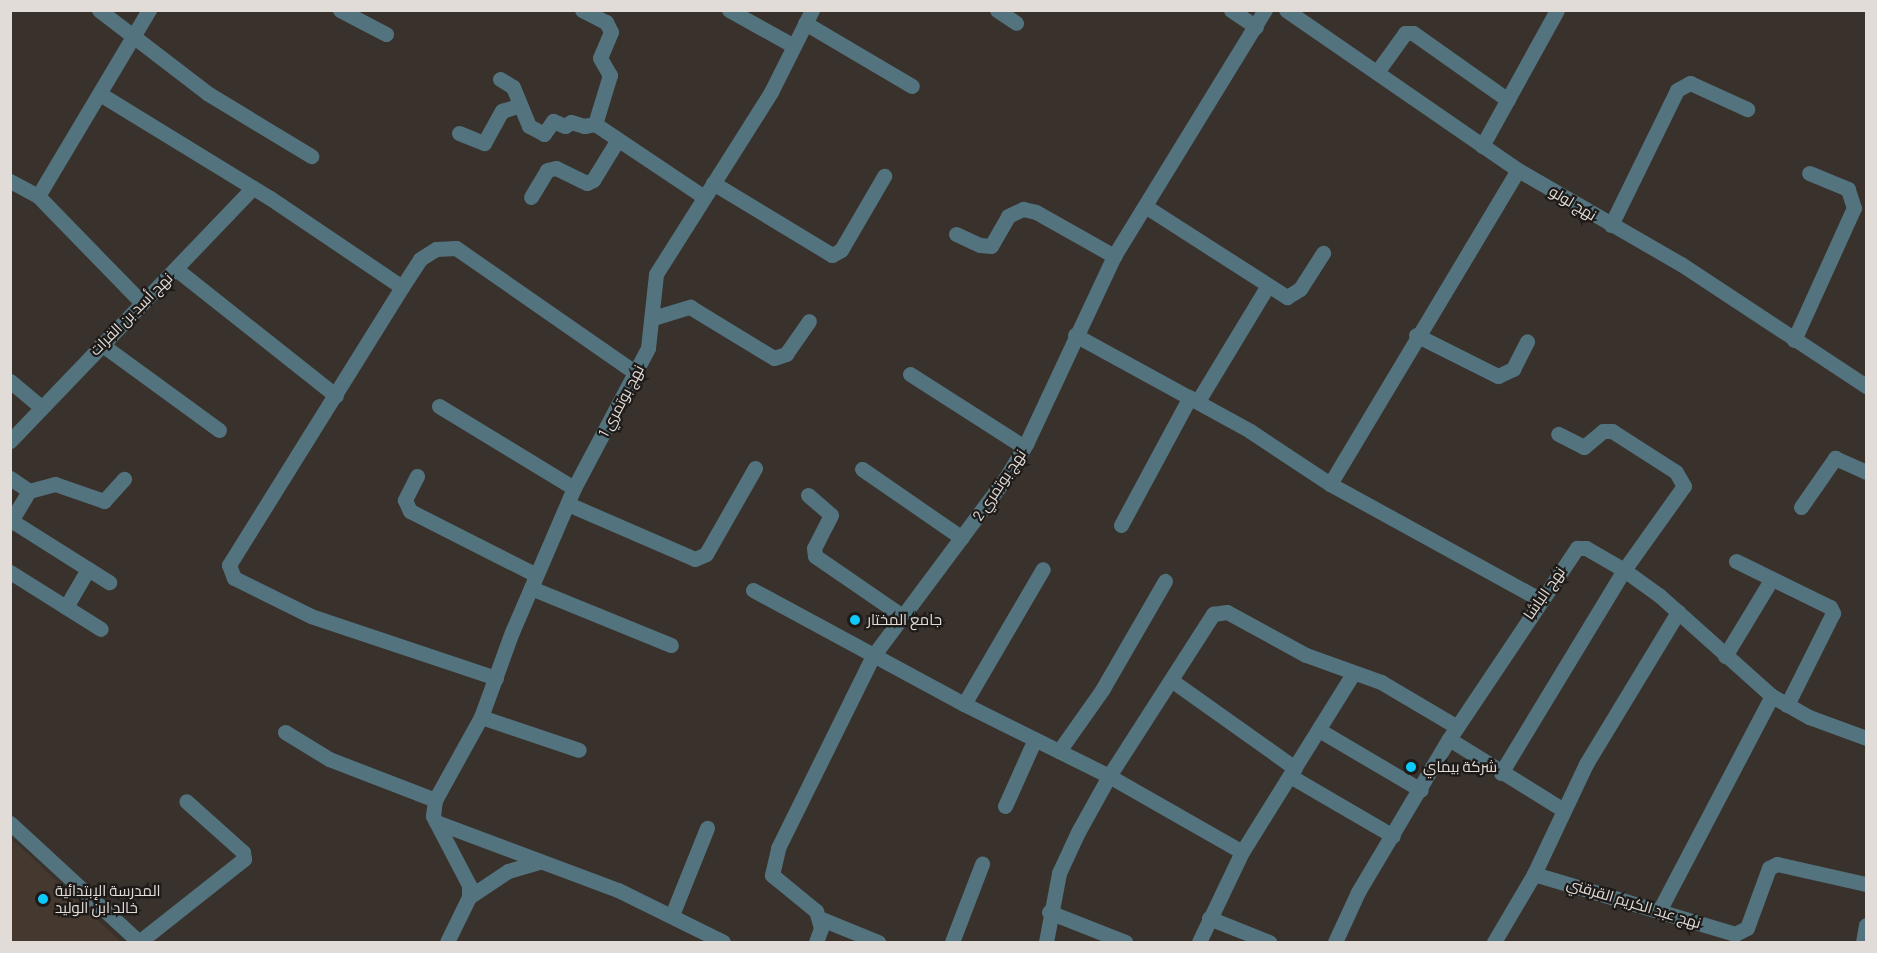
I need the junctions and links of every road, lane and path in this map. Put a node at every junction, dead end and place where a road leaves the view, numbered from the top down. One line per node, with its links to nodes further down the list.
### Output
1 (99, 10): 15 (street)
2 (149, 10): 15 (street)
3 (340, 10): 14 (street)
4 (582, 10): 24 (street)
5 (729, 10): 16 (street)
6 (997, 10): 12 (street)
7 (1231, 10): 13 (street)
8 (1265, 10): 13 (street, نهج بوتمري 2)
9 (1286, 10): 17 (street, نهج لولو)
10 (1557, 10): 21 (street)
11 (808, 17): 16 (street, نهج بوتمري 1); 19 (street)
12 (1016, 23)
13 (1256, 27): 38 (street, نهج بوتمري 2)
14 (386, 34)
15 (133, 36): 20 (street); 28 (street)
16 (794, 46): 33 (street, نهج بوتمري 1)
17 (1377, 72): 21 (street); 27 (street, نهج لولو)
18 (500, 79): 22 (street)
19 (912, 86)
20 (100, 94): 34 (street); 35 (street)
21 (1508, 100): 27 (street)
22 (520, 105): 24 (street); 25 (street)
23 (1747, 109): 39 (street)
24 (595, 124): 26 (street)
25 (459, 133)
26 (617, 141): 36 (street); 37 (street)
27 (1482, 146): 29 (street, نهج لولو)
28 (311, 156)
29 (1518, 170): 39 (street, نهج لولو); 50 (street)
30 (1809, 172): 51 (street)
31 (884, 176): 33 (street)
32 (10, 181): 35 (street)
33 (714, 183): 37 (street, نهج بوتمري 1)
34 (253, 188): 43 (street, نهج أسد بن الفرات); 45 (street)
35 (38, 196): 46 (street)
36 (531, 197)
37 (704, 197): 47 (street, نهج بوتمري 1)
38 (1145, 206): 42 (street, نهج بوتمري 2); 44 (street)
39 (1611, 225): 51 (street, نهج لولو)
40 (956, 234): 42 (street)
41 (1323, 253): 44 (street)
42 (1114, 256): 49 (street, نهج بوتمري 2)
43 (176, 269): 46 (street, نهج أسد بن الفرات); 58 (street)
44 (1267, 286): 59 (street)
45 (402, 287): 54 (street); 58 (street)
46 (141, 302): 53 (street, نهج أسد بن الفرات)
47 (653, 318): 48 (street); 54 (street, نهج بوتمري 1)
48 (809, 321)
49 (1076, 335): 59 (street); 65 (street, نهج بوتمري 2)
50 (1416, 335): 52 (street); 72 (street)
51 (1794, 340): 57 (street, نهج لولو)
52 (1527, 341)
53 (101, 344): 61 (street, نهج أسد بن الفرات); 62 (street)
54 (636, 373): 73 (street, نهج بوتمري 1)
55 (910, 374): 65 (street)
56 (10, 381): 61 (street)
57 (1866, 386)
58 (336, 396): 100 (street)
59 (1194, 399): 72 (street); 79 (street)
60 (439, 406): 73 (street)
61 (41, 407): 64 (street, نهج أسد بن الفرات)
62 (219, 430)
63 (1558, 434): 84 (street)
64 (10, 441)
65 (1024, 447): 80 (street, نهج بوتمري 2)
66 (755, 468): 76 (street)
67 (862, 469): 80 (street)
68 (1866, 472): 77 (street)
69 (417, 476): 87 (street)
70 (10, 478): 74 (street)
71 (124, 479): 74 (street)
72 (1330, 484): 91 (street)
73 (574, 488): 76 (street, نهج بوتمري 1)
74 (29, 491): 78 (street)
75 (808, 495): 94 (street)
76 (568, 504): 87 (street, نهج بوتمري 1)
77 (1800, 507)
78 (11, 522): 82 (street)
79 (1121, 525)
80 (962, 538): 94 (street, نهج بوتمري 2)
81 (1736, 561): 86 (street)
82 (88, 569): 89 (street); 92 (street)
83 (1043, 569): 103 (street)
84 (1624, 570): 91 (street, نهج الباشا); 93 (street, نهج الباشا); 114 (street)
85 (10, 572): 92 (street)
86 (1771, 580): 98 (street); 104 (street)
87 (533, 581): 96 (street); 100 (street, نهج بوتمري 1)
88 (1165, 581): 112 (street)
89 (109, 582)
90 (753, 590): 97 (street)
91 (1539, 599): 108 (street, نهج الباشا)
92 (66, 606): 95 (street)
93 (1678, 612): 98 (street, نهج الباشا); 120 (street)
94 (901, 615): 97 (street, نهج بوتمري 2)
95 (101, 629)
96 (672, 645)
97 (873, 656): 103 (street); 134 (street, نهج بوتمري 2)
98 (1725, 656): 102 (street, نهج الباشا)
99 (1352, 675): 101 (street); 106 (street); 108 (street)
100 (496, 678): 105 (street, نهج بوتمري 1)
101 (1171, 680): 113 (street); 115 (street)
102 (1772, 696): 104 (street, نهج الباشا); 131 (street)
103 (964, 704): 110 (street)
104 (1787, 705): 109 (street, نهج الباشا)
105 (481, 717): 111 (street); 117 (street, نهج بوتمري 1)
106 (1319, 730): 113 (street); 116 (street)
107 (285, 732): 117 (street)
108 (1453, 733): 114 (street); 116 (street, نهج الباشا)
109 (1866, 738)
110 (1035, 739): 112 (street); 119 (street)
111 (579, 750)
112 (1059, 751): 115 (street)
113 (1293, 772): 124 (street); 125 (street)
114 (1501, 773): 120 (street)
115 (1109, 776): 125 (street); 132 (street)
116 (1421, 790): 124 (street, نهج الباشا)
117 (435, 800): 121 (street)
118 (186, 801): 137 (street)
119 (1005, 806)
120 (1562, 809): 128 (street)
121 (436, 822): 126 (street); 130 (street)
122 (10, 823): 137 (street)
123 (707, 828): 133 (street)
124 (1394, 836): 147 (street, نهج الباشا)
125 (1242, 852): 135 (street)
126 (540, 862): 130 (street); 133 (street)
127 (982, 864): 142 (street)
128 (1534, 874): 131 (street, نهج عبد الكريم القرقني); 148 (street)
129 (1866, 884): 131 (street, نهج عبد الكريم القرقني)
130 (469, 897): 138 (street)
131 (1659, 911)
132 (1049, 912): 143 (street); 144 (street)
133 (672, 915): 139 (street)
134 (819, 918): 140 (street); 141 (street)
135 (1209, 918): 145 (street); 146 (street)
136 (1866, 925): 149 (street)
137 (139, 942)
138 (447, 942)
139 (723, 942)
140 (816, 942)
141 (878, 942)
142 (952, 942)
143 (1046, 942)
144 (1125, 942)
145 (1199, 942)
146 (1269, 942)
147 (1335, 942)
148 (1494, 942)
149 (1863, 942)

